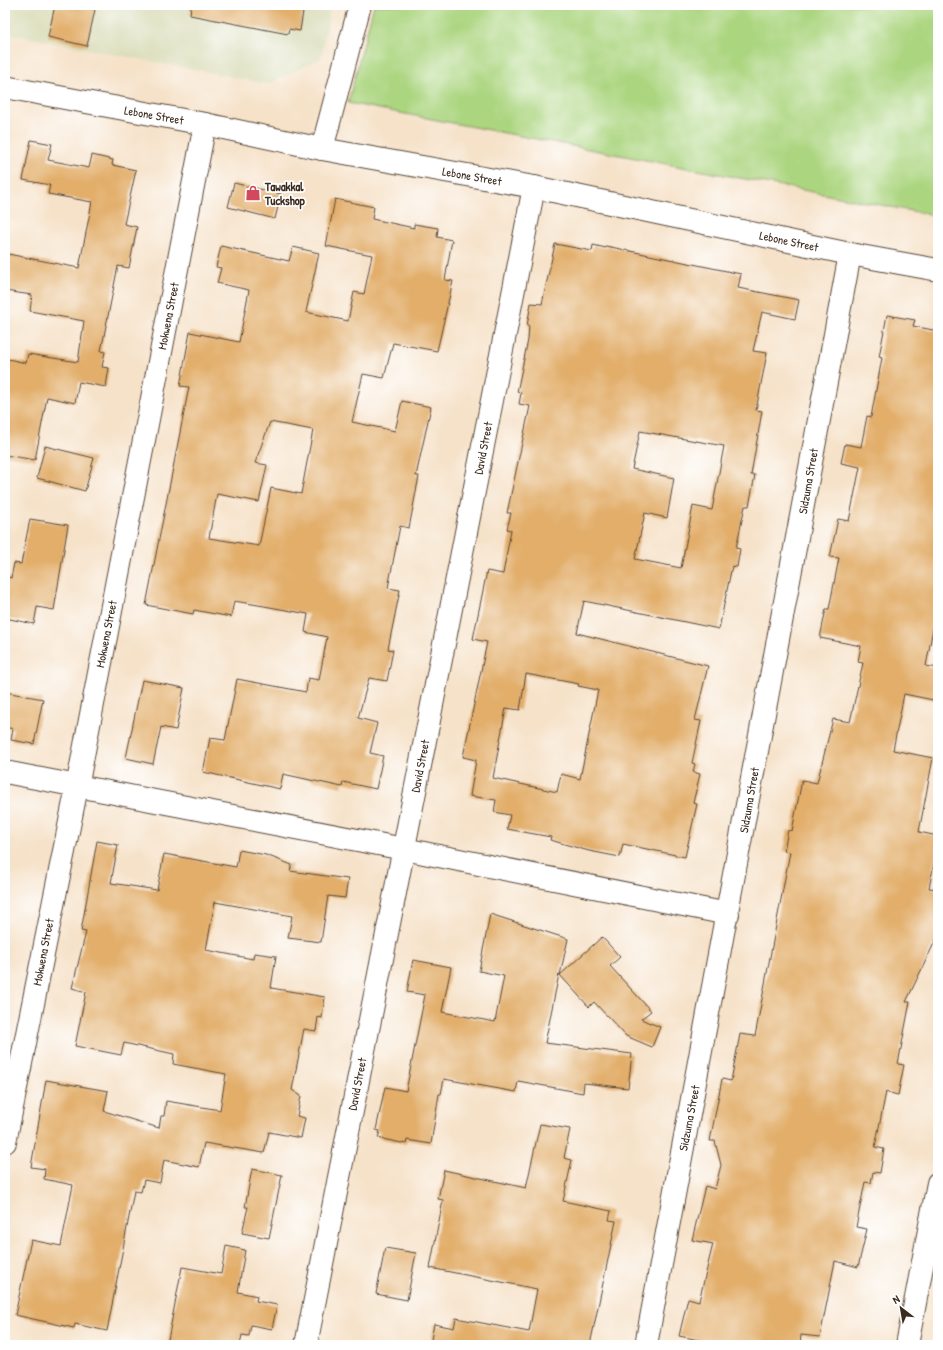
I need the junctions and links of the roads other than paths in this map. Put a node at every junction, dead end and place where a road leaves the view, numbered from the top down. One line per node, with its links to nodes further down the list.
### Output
1 (360, 5): 4 (street)
2 (5, 87): 3 (street, Lebone Street)
3 (205, 124): 4 (street, Lebone Street); 9 (street, Mokwena Street)
4 (322, 149): 5 (street, Lebone Street)
5 (534, 187): 6 (street, Lebone Street); 10 (street, David Street)
6 (850, 254): 7 (street, Lebone Street); 11 (street, Sidzuma Street)
7 (938, 270)
8 (5, 772): 9 (street)
9 (76, 787): 10 (street); 12 (street, Mokwena Street)
10 (404, 849): 11 (street); 14 (street, David Street)
11 (728, 914): 15 (street, Sidzuma Street)
12 (5, 1142)
13 (938, 1183): 16 (street)
14 (306, 1345)
15 (646, 1345)
16 (907, 1345)

